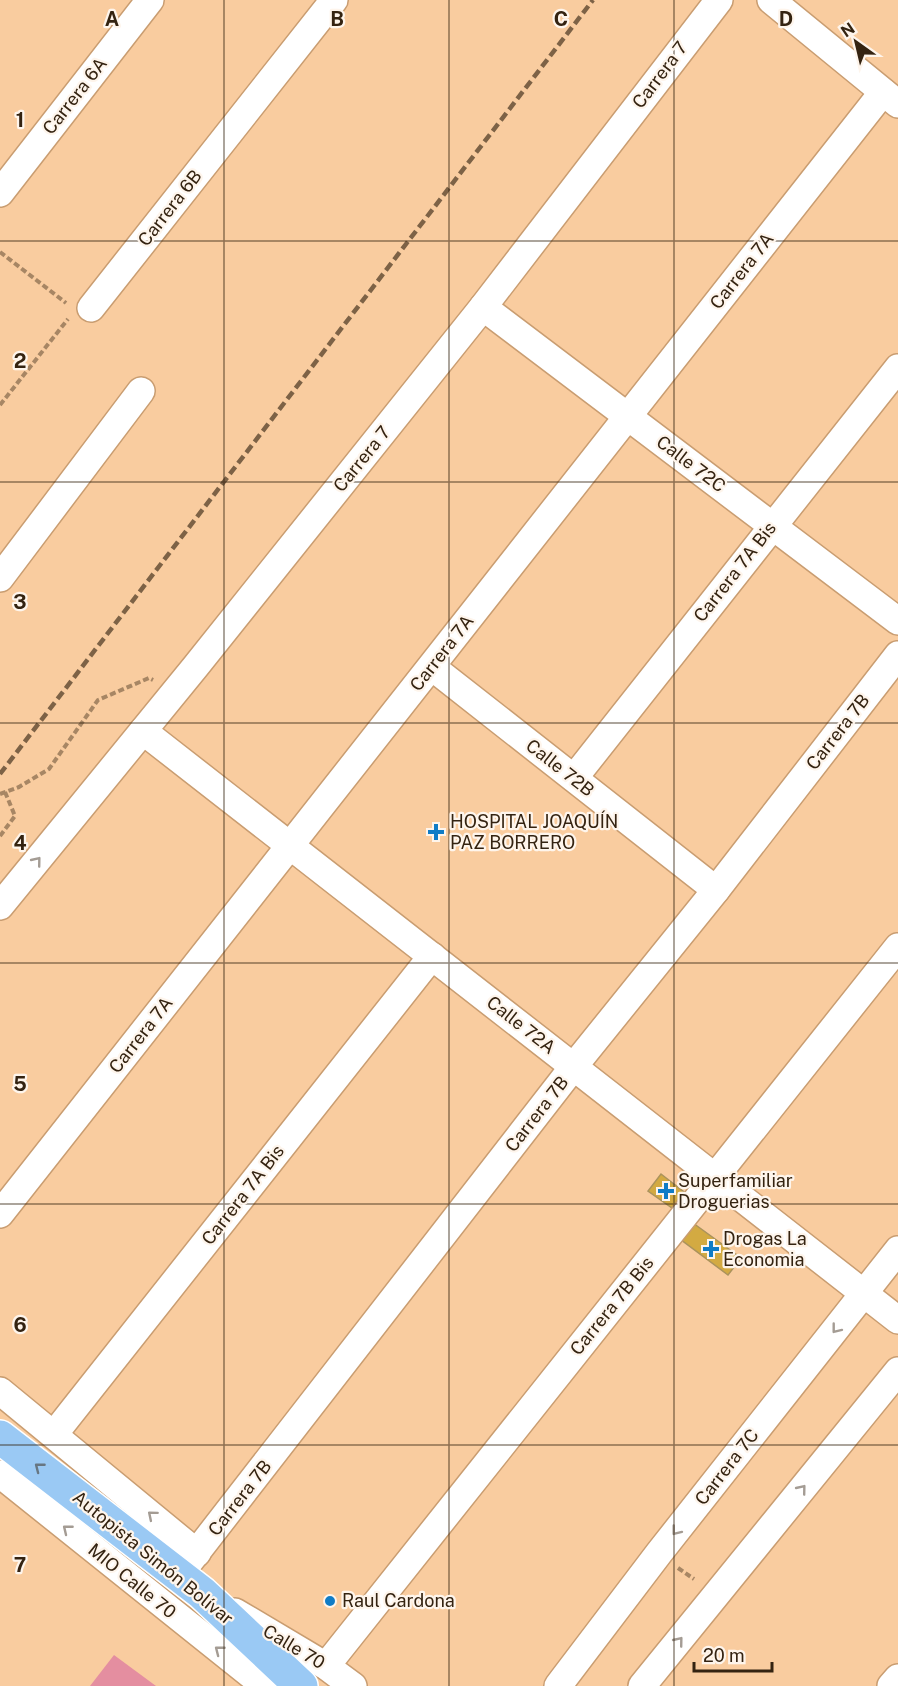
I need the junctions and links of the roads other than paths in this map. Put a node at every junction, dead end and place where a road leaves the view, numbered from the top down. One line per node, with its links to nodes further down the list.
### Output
1 (150, 0): 6 (street, Carrera 6A)
2 (334, 0): 8 (street, Carrera 6B)
3 (771, 0): 5 (street)
4 (716, 2): 7 (street, Carrera 7)
5 (891, 98): 11 (street, Carrera 7A)
6 (0, 193)
7 (483, 307): 11 (street, Calle 72C); 17 (street, Carrera 7)
8 (83, 309)
9 (898, 368): 12 (street, Carrera 7A Bis)
10 (141, 391): 13 (street)
11 (628, 416): 12 (street, Calle 72C); 16 (street, Carrera 7A)
12 (771, 525): 14 (street, Calle 72C); 18 (street, Carrera 7A Bis)
13 (0, 579)
14 (898, 621)
15 (898, 655): 20 (street, Carrera 7B)
16 (432, 667): 18 (street, Calle 72B); 19 (street, Carrera 7A)
17 (143, 731): 19 (street, Calle 72A); 21 (street, Carrera 7, one-way to 17)
18 (574, 778): 20 (street, Calle 72B)
19 (290, 846): 23 (street, Calle 72A); 26 (street, Carrera 7A)
20 (716, 890): 24 (street, Carrera 7B)
21 (0, 906)
22 (898, 947): 25 (street, Carrera 7B Bis)
23 (432, 956): 24 (street, Calle 72A); 32 (street, Carrera 7A Bis)
24 (574, 1066): 25 (street, Calle 72A); 35 (street, Carrera 7B)
25 (715, 1176): 28 (street, Calle 72A); 36 (street, Carrera 7B Bis)
26 (0, 1214)
27 (898, 1250): 28 (street, Carrera 7C)
28 (865, 1292): 29 (street, Calle 72A); 41 (street, Carrera 7C, one-way to 41)
29 (898, 1320)
30 (898, 1371): 42 (street, one-way to 30)
31 (0, 1390): 32 (street, Calle 70)
32 (55, 1433): 35 (street, Calle 70, one-way to 32)
33 (0, 1437): 35 (highway, Autopista Simón Bolívar, one-way to 33)
34 (0, 1474): 38 (street, MIO Calle 70, one-way to 34)
35 (193, 1574): 36 (street, Calle 70); 39 (highway, Autopista Simón Bolívar)
36 (326, 1666): 40 (street, Calle 70)
37 (898, 1678): 43 (street)
38 (265, 1686)
39 (301, 1686)
40 (353, 1686)
41 (558, 1686)
42 (642, 1686)
43 (891, 1686)

